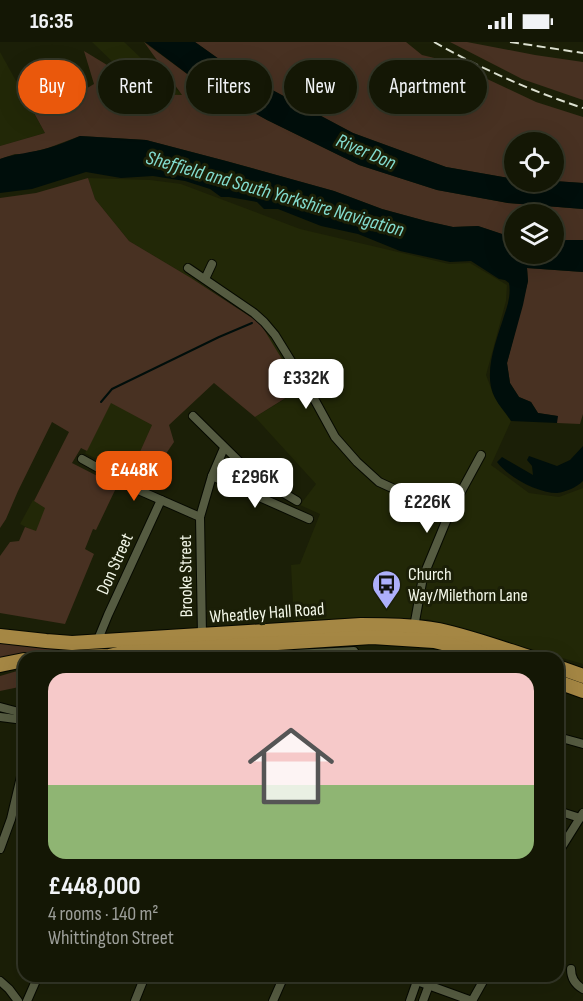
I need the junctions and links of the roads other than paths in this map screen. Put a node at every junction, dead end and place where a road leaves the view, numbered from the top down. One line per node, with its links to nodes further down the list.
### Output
1 (212, 264): 3 (street)
2 (188, 268): 3 (street)
3 (205, 279): 11 (street)
4 (193, 416): 5 (street)
5 (224, 448): 8 (street, Brooke Street); 10 (street)
6 (481, 455): 11 (street)
7 (82, 459): 9 (street)
8 (212, 476): 12 (street, Brooke Street); 13 (street)
9 (161, 500): 12 (street); 17 (street, Don Street)
10 (297, 501)
11 (449, 514): 14 (street)
12 (200, 517): 15 (street, Brooke Street)
13 (309, 519)
14 (414, 627): 15 (highway, Wheatley Hall Road); 22 (highway, Wheatley Hall Road)
15 (202, 635): 17 (highway, Wheatley Hall Road)
16 (0, 636): 17 (highway, Wheatley Hall Road)
17 (99, 641)
18 (138, 652): 21 (highway, Wheatley Hall Road)
19 (334, 652): 20 (street)
20 (354, 652)
21 (478, 652)
22 (513, 652)
23 (18, 661): 24 (highway)
24 (0, 665)
25 (564, 669): 26 (highway)
26 (583, 676)
27 (564, 684): 28 (highway)
28 (583, 691)
29 (1, 706): 30 (street)
30 (18, 713)
31 (0, 717): 32 (street)
32 (18, 718)
33 (564, 739): 34 (street)
34 (583, 744)
35 (18, 803): 39 (street)
36 (564, 813): 37 (street)
37 (581, 818): 38 (street)
38 (564, 844)
39 (0, 849)
40 (571, 969): 49 (street)
41 (0, 981): 50 (street)
42 (35, 982): 51 (street)
43 (143, 982): 52 (street)
44 (281, 982): 53 (street)
45 (417, 982): 54 (street)
46 (420, 982): 48 (street)
47 (483, 982): 56 (street)
48 (429, 985): 55 (street); 56 (street)
49 (583, 989)
50 (18, 1001)
51 (27, 1001)
52 (135, 1001)
53 (273, 1001)
54 (410, 1001)
55 (423, 1001)
56 (472, 1001)

